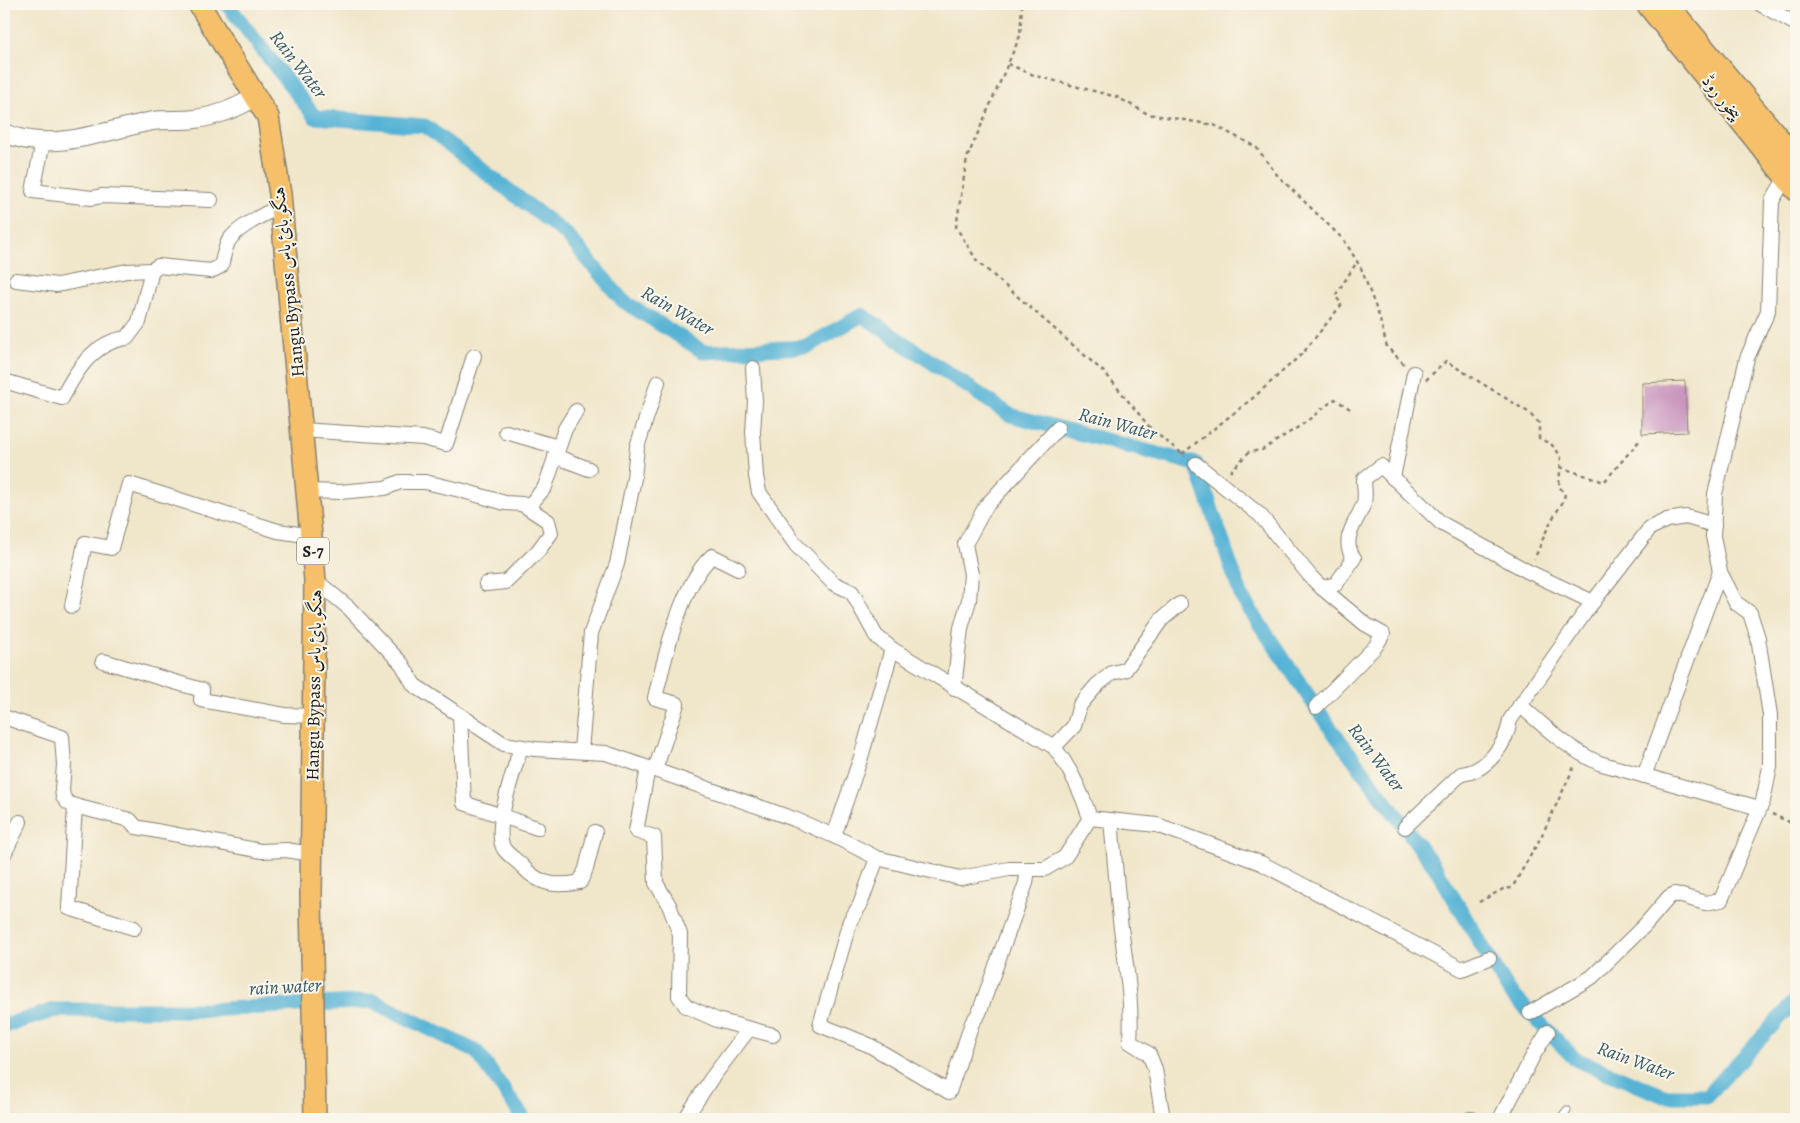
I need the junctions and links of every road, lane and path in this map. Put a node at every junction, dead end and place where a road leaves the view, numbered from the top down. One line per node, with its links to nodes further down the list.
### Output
1 (199, 4): 8 (main road, Hangu Bypass ہنگو بائ پاس / S-7)
2 (1022, 4): 7 (path)
3 (1647, 4): 5 (street); 12 (main road, پیخور روڈ)
4 (1760, 4): 6 (street)
5 (1671, 9): 11 (main road, پیخور روڈ)
6 (1796, 24)
7 (1008, 64): 15 (path); 30 (path)
8 (256, 97): 10 (street); 14 (main road, Hangu Bypass ہنگو بائ پاس / S-7)
9 (4, 133): 10 (street)
10 (43, 142): 13 (street)
11 (1796, 159)
12 (1793, 178): 38 (street)
13 (211, 200)
14 (281, 206): 16 (street); 26 (main road, Hangu Bypass ہنگو بائ پاس / S-7)
15 (1357, 262): 20 (path); 30 (path)
16 (152, 270): 17 (street); 21 (street)
17 (16, 280)
18 (474, 356): 26 (street)
19 (753, 368): 49 (street)
20 (1414, 373): 32 (path); 34 (street)
21 (4, 381)
22 (658, 382): 59 (street)
23 (1350, 409): 35 (path)
24 (576, 411): 29 (street)
25 (1058, 428): 51 (street)
26 (302, 430): 36 (main road, Hangu Bypass ہنگو بائ پاس / S-7)
27 (506, 432): 29 (street)
28 (1640, 440): 32 (path)
29 (557, 452): 33 (street); 37 (street)
30 (1182, 454): 31 (path)
31 (1196, 464): 35 (street)
32 (1560, 466): 41 (path)
33 (589, 469)
34 (1393, 478): 41 (street); 45 (street)
35 (1226, 488): 45 (street)
36 (307, 491): 37 (street); 39 (main road, Hangu Bypass ہنگو بائ پاس / S-7)
37 (528, 507): 44 (street)
38 (1714, 525): 42 (street); 46 (street)
39 (312, 536): 43 (main road, Hangu Bypass ہنگو بائ پاس / S-7); 48 (street)
40 (738, 569): 61 (street)
41 (1527, 571): 46 (street)
42 (1720, 572): 62 (street); 64 (street)
43 (316, 580): 54 (street); 55 (main road, Hangu Bypass ہنگو بائ پاس / S-7)
44 (486, 584)
45 (1322, 588): 53 (street)
46 (1593, 602): 52 (street)
47 (1180, 604): 58 (street)
48 (72, 606)
49 (892, 649): 51 (street); 73 (street)
50 (103, 661): 55 (street)
51 (954, 688): 58 (street)
52 (1520, 705): 60 (street); 70 (street)
53 (1316, 707)
54 (460, 715): 57 (street); 65 (street)
55 (314, 716): 75 (main road, Hangu Bypass ہنگو بائ پاس / S-7)
56 (4, 717): 63 (street)
57 (521, 746): 59 (street); 65 (street)
58 (1054, 747): 66 (street)
59 (581, 750): 61 (street)
60 (1580, 755): 62 (street); 78 (path)
61 (651, 769): 73 (street); 82 (street)
62 (1644, 776): 64 (street)
63 (75, 806): 75 (street); 79 (street)
64 (1759, 808): 69 (path); 81 (street)
65 (503, 816): 71 (street); 72 (street)
66 (1090, 818): 67 (street); 77 (street)
67 (1111, 820): 80 (street); 88 (street)
68 (20, 822): 74 (street)
69 (1796, 825)
70 (1405, 827)
71 (537, 828)
72 (595, 832)
73 (834, 836): 76 (street)
74 (4, 854)
75 (312, 854): 86 (main road, Hangu Bypass ہنگو بائ پاس / S-7)
76 (877, 858): 77 (street); 77 (street)
77 (1028, 869)
78 (1479, 902)
79 (134, 928)
80 (1488, 958)
81 (1530, 1013)
82 (749, 1029): 84 (street); 87 (street)
83 (1548, 1032): 89 (street)
84 (773, 1035)
85 (1567, 1110): 90 (lane)
86 (315, 1119)
87 (685, 1119)
88 (1163, 1119)
89 (1500, 1119)
90 (1560, 1119)

